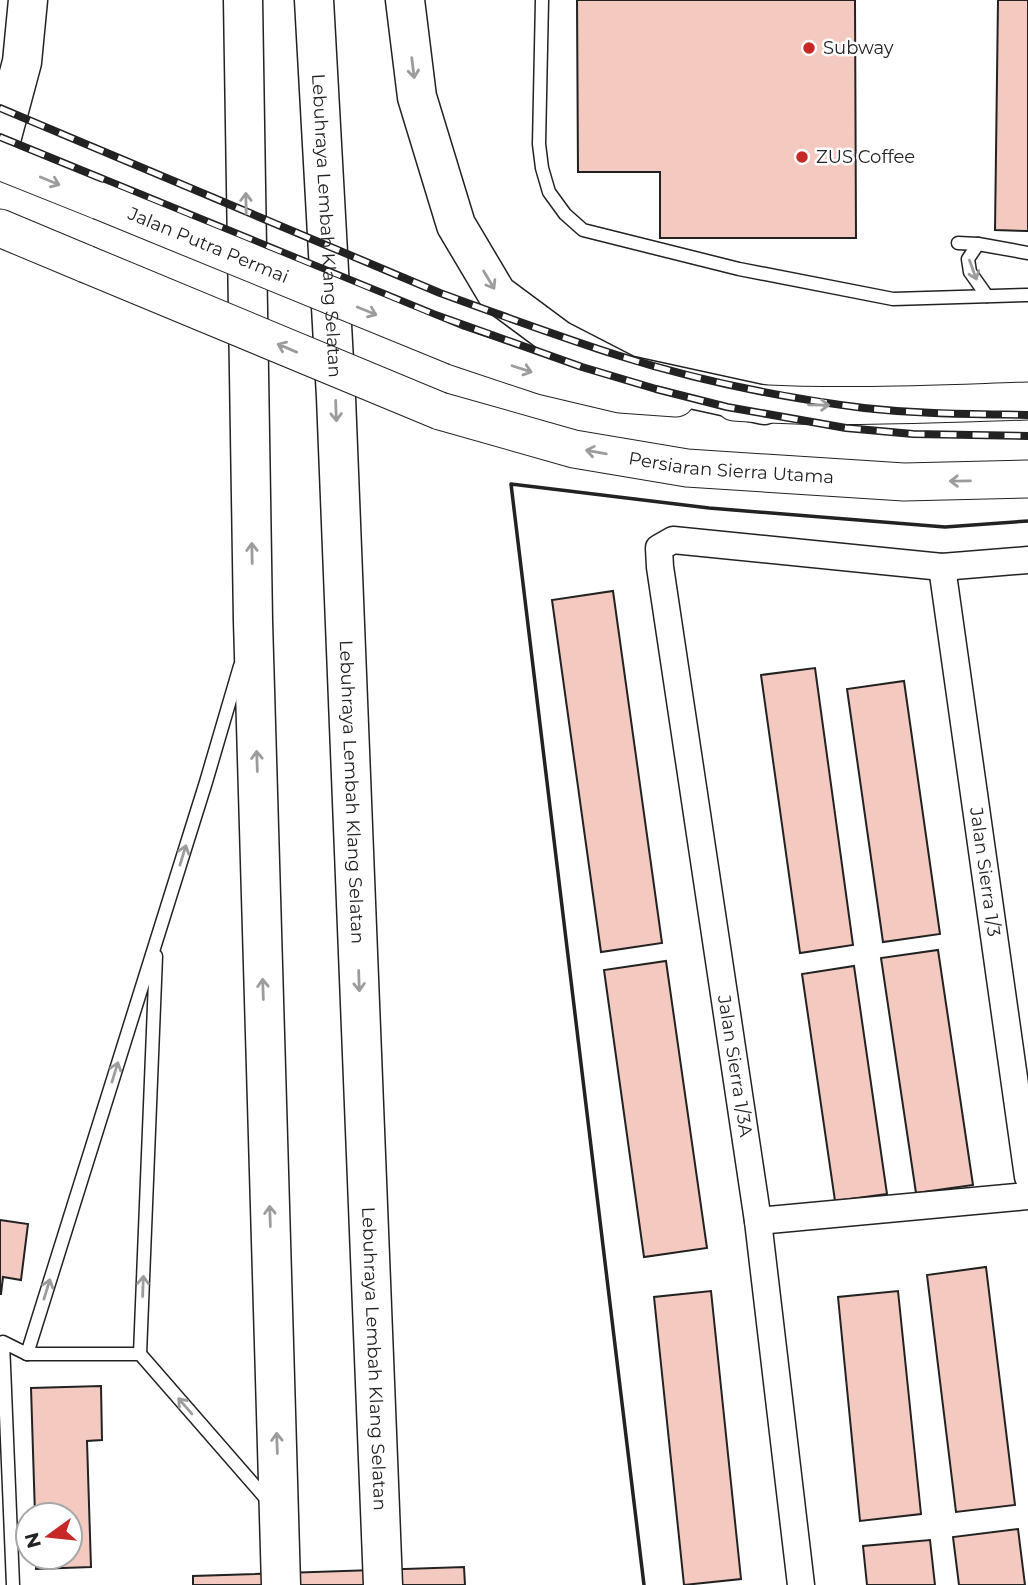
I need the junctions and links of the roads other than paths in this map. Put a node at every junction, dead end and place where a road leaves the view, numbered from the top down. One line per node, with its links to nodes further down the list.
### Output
1 (28, 0): 6 (highway)
2 (243, 0): 20 (highway, one-way to 2)
3 (314, 0): 31 (highway, Lebuhraya Lembah Klang Selatan, one-way to 31)
4 (405, 0): 16 (highway, one-way to 16)
5 (542, 0): 14 (lane)
6 (11, 72): 7 (highway)
7 (0, 144)
8 (0, 161): 16 (main road, Jalan Putra Permai, one-way to 16, bridge)
9 (0, 228): 17 (main road, Persiaran Sierra Utama, one-way to 9, bridge)
10 (957, 243): 11 (lane)
11 (978, 244): 12 (lane); 14 (lane, one-way to 14)
12 (1028, 253)
13 (1028, 295): 14 (lane)
14 (987, 296)
15 (1028, 401): 16 (main road, one-way to 15)
16 (764, 405)
17 (1028, 479)
18 (1028, 560): 19 (street)
19 (942, 567): 22 (street, Jalan Sierra 1/3); 24 (street, Jalan Sierra 1/3A)
20 (253, 621): 21 (lane, one-way to 20); 28 (highway, one-way to 20)
21 (157, 939): 26 (lane, one-way to 21); 27 (lane, one-way to 21)
22 (1028, 1177)
23 (1028, 1196): 24 (street)
24 (758, 1221): 32 (street, Jalan Sierra 1/3A)
25 (1, 1342): 26 (lane); 29 (lane)
26 (27, 1354): 27 (lane)
27 (140, 1354): 28 (lane, one-way to 27)
28 (279, 1512): 30 (highway)
29 (13, 1585)
30 (281, 1585)
31 (383, 1585)
32 (801, 1585)

